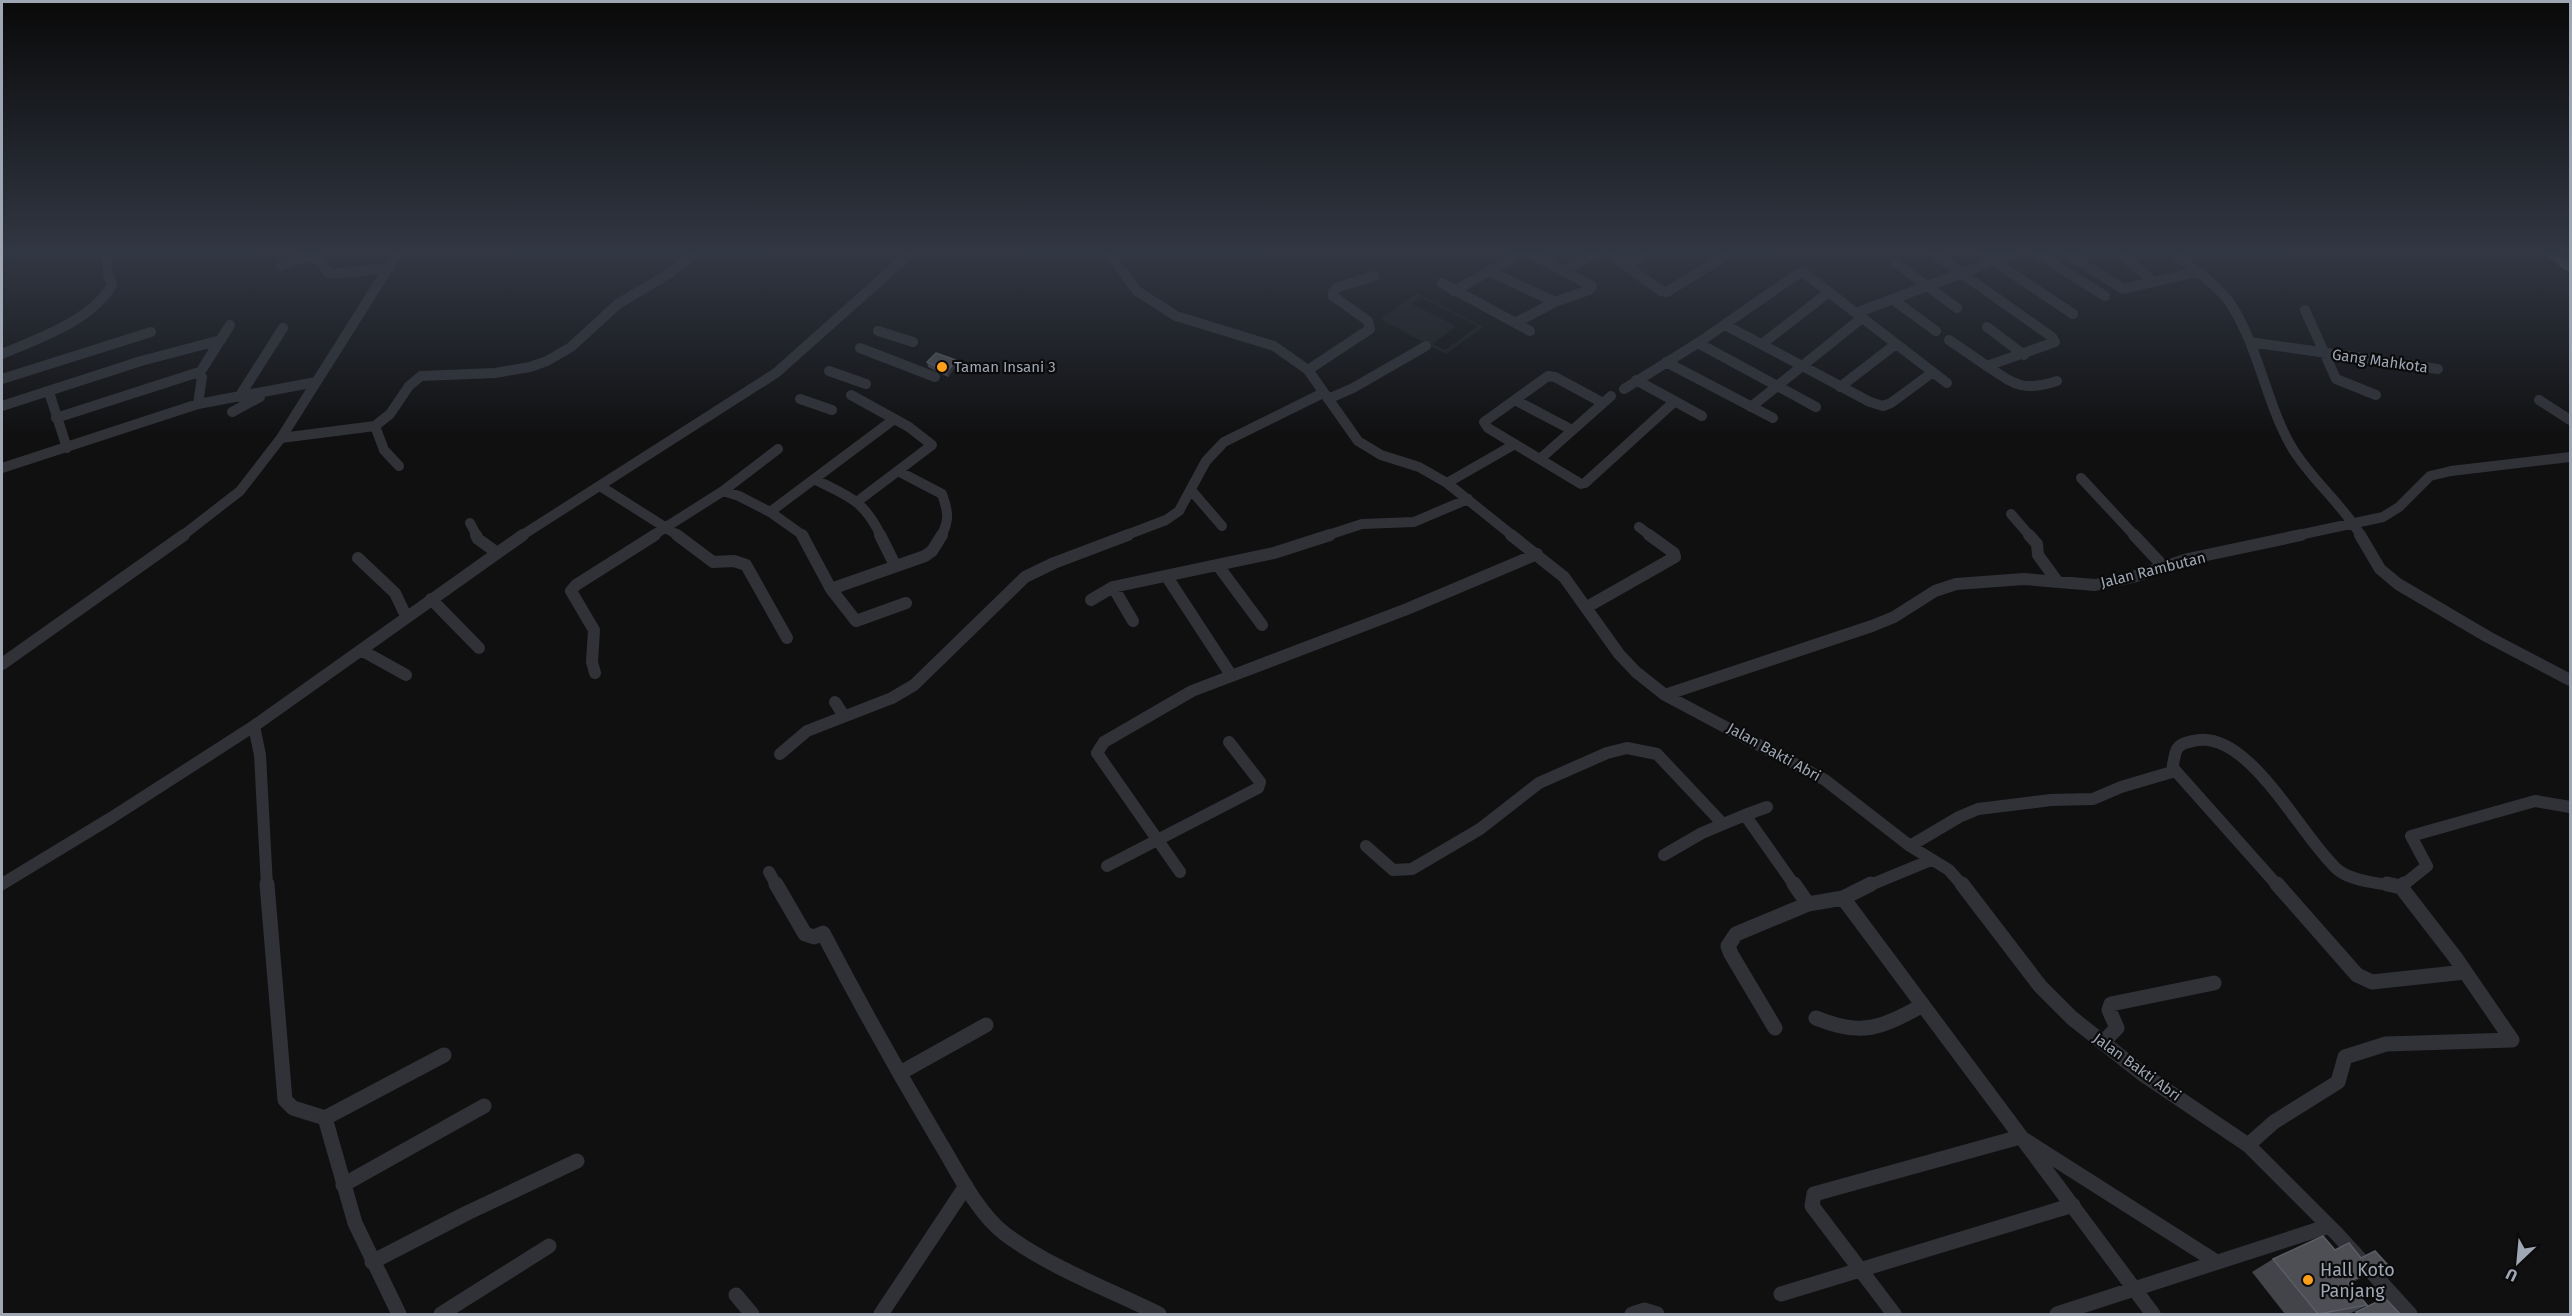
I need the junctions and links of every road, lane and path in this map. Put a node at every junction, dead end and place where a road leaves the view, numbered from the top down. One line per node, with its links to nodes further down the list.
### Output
1 (82, 312): 36 (street)
2 (361, 312): 51 (street)
3 (607, 312): 78 (street)
4 (844, 312): 92 (street)
5 (1170, 312): 43 (street, Jalan Bakti Abri)
6 (1356, 312): 43 (street)
7 (1495, 312): 18 (street)
8 (1535, 312): 18 (street)
9 (1743, 312): 20 (street)
10 (1803, 312): 32 (street)
11 (1856, 312): 17 (street)
12 (1864, 312): 17 (street)
13 (1911, 312): 23 (street)
14 (2017, 312): 38 (street)
15 (2236, 312): 30 (street)
16 (2306, 312): 37 (street)
17 (1859, 315): 33 (street); 40 (street)
18 (1515, 323): 25 (street)
19 (230, 325): 27 (street)
20 (1725, 325): 31 (street); 32 (street)
21 (1987, 327): 38 (street)
22 (283, 328): 62 (street)
23 (1936, 330)
24 (878, 331): 29 (street)
25 (1530, 331)
26 (151, 332): 48 (street)
27 (221, 340): 46 (street); 58 (street)
28 (1949, 340): 41 (street)
29 (913, 342)
30 (2250, 342): 37 (street, Gang Mahkota); 100 (street)
31 (1698, 344): 39 (street); 54 (street)
32 (1762, 344): 40 (street)
33 (1896, 344): 45 (street); 55 (street)
34 (1426, 346): 61 (street)
35 (860, 348): 47 (street)
36 (2, 354)
37 (2323, 354): 42 (street, Gang Mahkota); 60 (street)
38 (2024, 355): 41 (street)
39 (1666, 362): 49 (street); 69 (street)
40 (1802, 366): 54 (street); 55 (street)
41 (1987, 366): 50 (street)
42 (2438, 369)
43 (1308, 370): 61 (street, Jalan Bakti Abri)
44 (829, 372): 53 (street)
45 (1933, 372): 52 (street); 55 (street)
46 (199, 374): 67 (street); 74 (street)
47 (935, 378)
48 (2, 379)
49 (1636, 380): 56 (street); 66 (street)
50 (2057, 381)
51 (316, 382): 57 (street); 80 (street)
52 (1947, 383)
53 (866, 384)
54 (1777, 386): 69 (street); 70 (street)
55 (1840, 387)
56 (1624, 388)
57 (272, 390): 62 (street); 72 (street)
58 (49, 392): 68 (street); 74 (street)
59 (851, 395): 76 (street)
60 (2376, 395)
61 (1325, 396): 91 (street, Jalan Bakti Abri); 93 (street)
62 (239, 397): 67 (street)
63 (800, 399): 71 (street)
64 (1515, 399): 79 (street); 79 (street); 81 (street)
65 (2539, 400): 77 (street)
66 (1676, 401): 73 (street); 85 (street)
67 (198, 404): 82 (street)
68 (2, 406)
69 (1751, 407): 75 (street)
70 (1816, 407)
71 (832, 410)
72 (232, 412)
73 (1702, 416)
74 (56, 417): 82 (street)
75 (1773, 418)
76 (893, 420): 88 (street); 90 (street)
77 (2571, 420)
78 (375, 426): 80 (street); 86 (street)
79 (1572, 430): 85 (street)
80 (280, 438): 124 (street)
81 (1515, 444): 85 (street); 91 (street)
82 (67, 448): 87 (street)
83 (778, 449): 94 (street)
84 (2571, 457): 100 (street, Jalan Rambutan)
85 (1540, 459)
86 (399, 466)
87 (2, 468)
88 (898, 471): 96 (street); 107 (street)
89 (2081, 478): 108 (street)
90 (814, 479): 96 (street); 97 (street)
91 (1447, 483): 95 (street, Jalan Bakti Abri)
92 (600, 486): 101 (street); 104 (street)
93 (1191, 490): 102 (street); 131 (street)
94 (723, 491): 97 (street); 101 (street)
95 (1468, 500): 105 (street, Jalan Bakti Abri); 109 (street)
96 (858, 501): 107 (street)
97 (770, 512): 113 (street)
98 (2011, 514): 111 (street)
99 (470, 523): 104 (street)
100 (2354, 524): 108 (street, Jalan Rambutan); 128 (street)
101 (666, 526): 121 (street); 125 (street)
102 (1222, 526)
103 (1639, 527): 117 (street)
104 (496, 552): 114 (street)
105 (1537, 554): 117 (street, Jalan Bakti Abri); 127 (street)
106 (358, 558): 118 (street)
107 (896, 565): 113 (street)
108 (2163, 566): 111 (street, Jalan Rambutan)
109 (1219, 567): 110 (street); 120 (street)
110 (1167, 577): 112 (street); 127 (street)
111 (2057, 581): 129 (street, Jalan Rambutan)
112 (1113, 587): 115 (street); 119 (street)
113 (831, 589): 116 (street)
114 (431, 599): 118 (street); 122 (street)
115 (1091, 600)
116 (906, 603)
117 (1587, 607): 129 (street, Jalan Bakti Abri)
118 (406, 615): 123 (street)
119 (1133, 621)
120 (1262, 625)
121 (787, 638)
122 (479, 648)
123 (361, 650): 126 (street); 132 (street)
124 (2, 664)
125 (595, 673)
126 (406, 675)
127 (1231, 675): 140 (street)
128 (2571, 680)
129 (1665, 695): 142 (street, Jalan Bakti Abri)
130 (835, 702): 131 (street)
131 (844, 716): 134 (street)
132 (254, 726): 148 (street); 162 (street)
133 (1229, 742): 140 (street)
134 (780, 754)
135 (2173, 768): 142 (street); 149 (street); 152 (street)
136 (1767, 807): 138 (street)
137 (2571, 807): 149 (street)
138 (1745, 815): 139 (street); 151 (street)
139 (1722, 823): 141 (street); 143 (street)
140 (1158, 841): 145 (street); 147 (street)
141 (1366, 846)
142 (1910, 846): 144 (street, Jalan Bakti Abri)
143 (1664, 855)
144 (1931, 860): 150 (street); 158 (street, Jalan Bakti Abri)
145 (1107, 866)
146 (769, 872): 160 (street)
147 (1180, 872)
148 (2, 884)
149 (2402, 887): 152 (street)
150 (1843, 898): 151 (street); 154 (street)
151 (1808, 904): 157 (street)
152 (2465, 972): 164 (street)
153 (2214, 983): 158 (street)
154 (1923, 1005): 155 (street); 163 (street)
155 (1816, 1018)
156 (986, 1025): 160 (street)
157 (1775, 1028)
158 (2103, 1042): 164 (street, Jalan Bakti Abri)
159 (444, 1055): 162 (street)
160 (900, 1072): 167 (street)
161 (484, 1106): 166 (street)
162 (325, 1118): 166 (street)
163 (2020, 1137): 168 (street); 171 (street); 173 (street)
164 (2248, 1145): 169 (street, Jalan Bakti Abri)
165 (577, 1161): 172 (street)
166 (343, 1185): 172 (street)
167 (966, 1186): 180 (street); 181 (street)
168 (2073, 1204): 173 (street); 174 (street)
169 (2329, 1226): 171 (street); 187 (street, Jalan Bakti Abri)
170 (549, 1246): 178 (street)
171 (2216, 1261): 174 (street)
172 (372, 1262): 177 (street)
173 (1861, 1269): 175 (street); 184 (street)
174 (2137, 1290): 185 (street); 186 (street)
175 (1781, 1294)
176 (736, 1296): 179 (street)
177 (399, 1314)
178 (441, 1314)
179 (752, 1314)
180 (881, 1314)
181 (1159, 1314)
182 (1632, 1314): 183 (street)
183 (1657, 1314)
184 (1894, 1314)
185 (2057, 1314)
186 (2153, 1314)
187 (2410, 1314)

